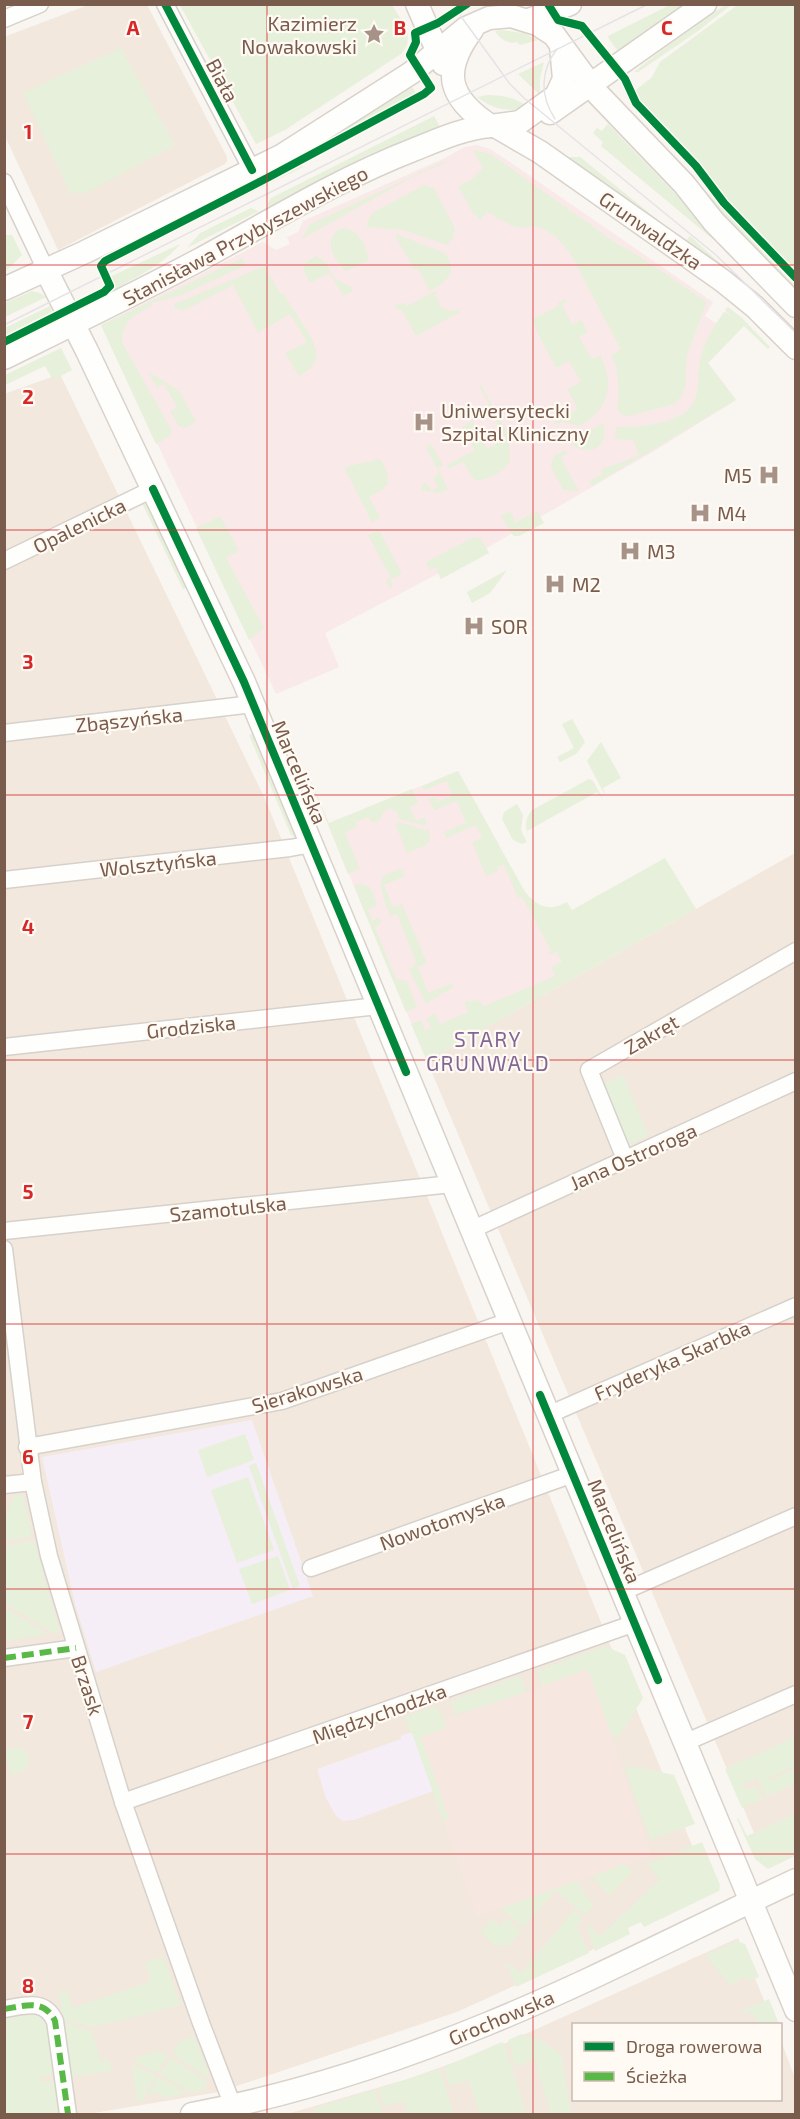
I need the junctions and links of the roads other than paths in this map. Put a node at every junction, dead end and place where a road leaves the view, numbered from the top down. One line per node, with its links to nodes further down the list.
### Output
1 (40, 4): 7 (street)
2 (165, 4): 15 (street, Biała)
3 (417, 4): 10 (street)
4 (570, 4): 6 (street)
5 (705, 4): 11 (street)
6 (513, 13): 8 (street); 9 (street)
7 (4, 19)
8 (478, 22): 10 (street); 12 (street)
9 (561, 44): 11 (street, Grunwaldzka); 13 (street)
10 (438, 51): 12 (street); 15 (street)
11 (591, 86): 13 (street); 19 (street, Grunwaldzka)
12 (457, 95): 14 (street)
13 (520, 122): 14 (street)
14 (493, 126): 20 (street, Stanisława Przybyszewskiego); 21 (street, Grunwaldzka)
15 (252, 170): 17 (street)
16 (4, 182): 17 (street, Marcelińska)
17 (46, 270): 18 (street); 20 (street, Marcelińska)
18 (4, 289)
19 (795, 306)
20 (74, 324): 22 (street, Stanisława Przybyszewskiego); 23 (street, Marcelińska)
21 (795, 348)
22 (4, 358)
23 (153, 489): 24 (street, Opalenicka); 25 (street, Marcelińska)
24 (4, 561)
25 (253, 704): 26 (street, Zbąszyńska); 27 (street, Marcelińska)
26 (4, 733)
27 (312, 844): 28 (street, Wolsztyńska); 30 (street, Marcelińska)
28 (4, 880)
29 (795, 951): 33 (street, Zakręt)
30 (378, 1006): 31 (street, Grodziska); 34 (street, Marcelińska)
31 (4, 1047)
32 (795, 1081): 33 (street, Jana Ostroroga)
33 (625, 1159): 35 (street, Jana Ostroroga)
34 (452, 1184): 35 (street, Marcelińska); 36 (street, Szamotulska)
35 (471, 1230): 39 (street, Marcelińska)
36 (4, 1231)
37 (4, 1250): 41 (street, Brzask)
38 (795, 1306): 40 (street, Fryderyka Skarbka)
39 (509, 1321): 40 (street, Marcelińska); 41 (street, Sierakowska)
40 (548, 1414): 42 (street, Marcelińska)
41 (27, 1446): 43 (street, Brzask)
42 (573, 1474): 46 (street, Nowotomyska); 47 (street, Marcelińska)
43 (33, 1482): 44 (street); 49 (street, Brzask)
44 (4, 1485)
45 (795, 1516): 47 (street)
46 (311, 1568)
47 (622, 1592): 48 (street, Marcelińska)
48 (635, 1623): 52 (street, Marcelińska); 53 (street, Międzychodzka)
49 (76, 1648): 50 (street); 53 (street, Brzask)
50 (4, 1658)
51 (795, 1694): 52 (street)
52 (684, 1743): 55 (street, Marcelińska)
53 (123, 1802): 58 (street, Brzask)
54 (795, 1880): 55 (street, Grochowska)
55 (750, 1901): 57 (street, Marcelińska); 58 (street, Grochowska)
56 (4, 2009): 59 (street)
57 (795, 2010)
58 (234, 2110): 60 (street, Grochowska)
59 (68, 2115)
60 (192, 2115)

